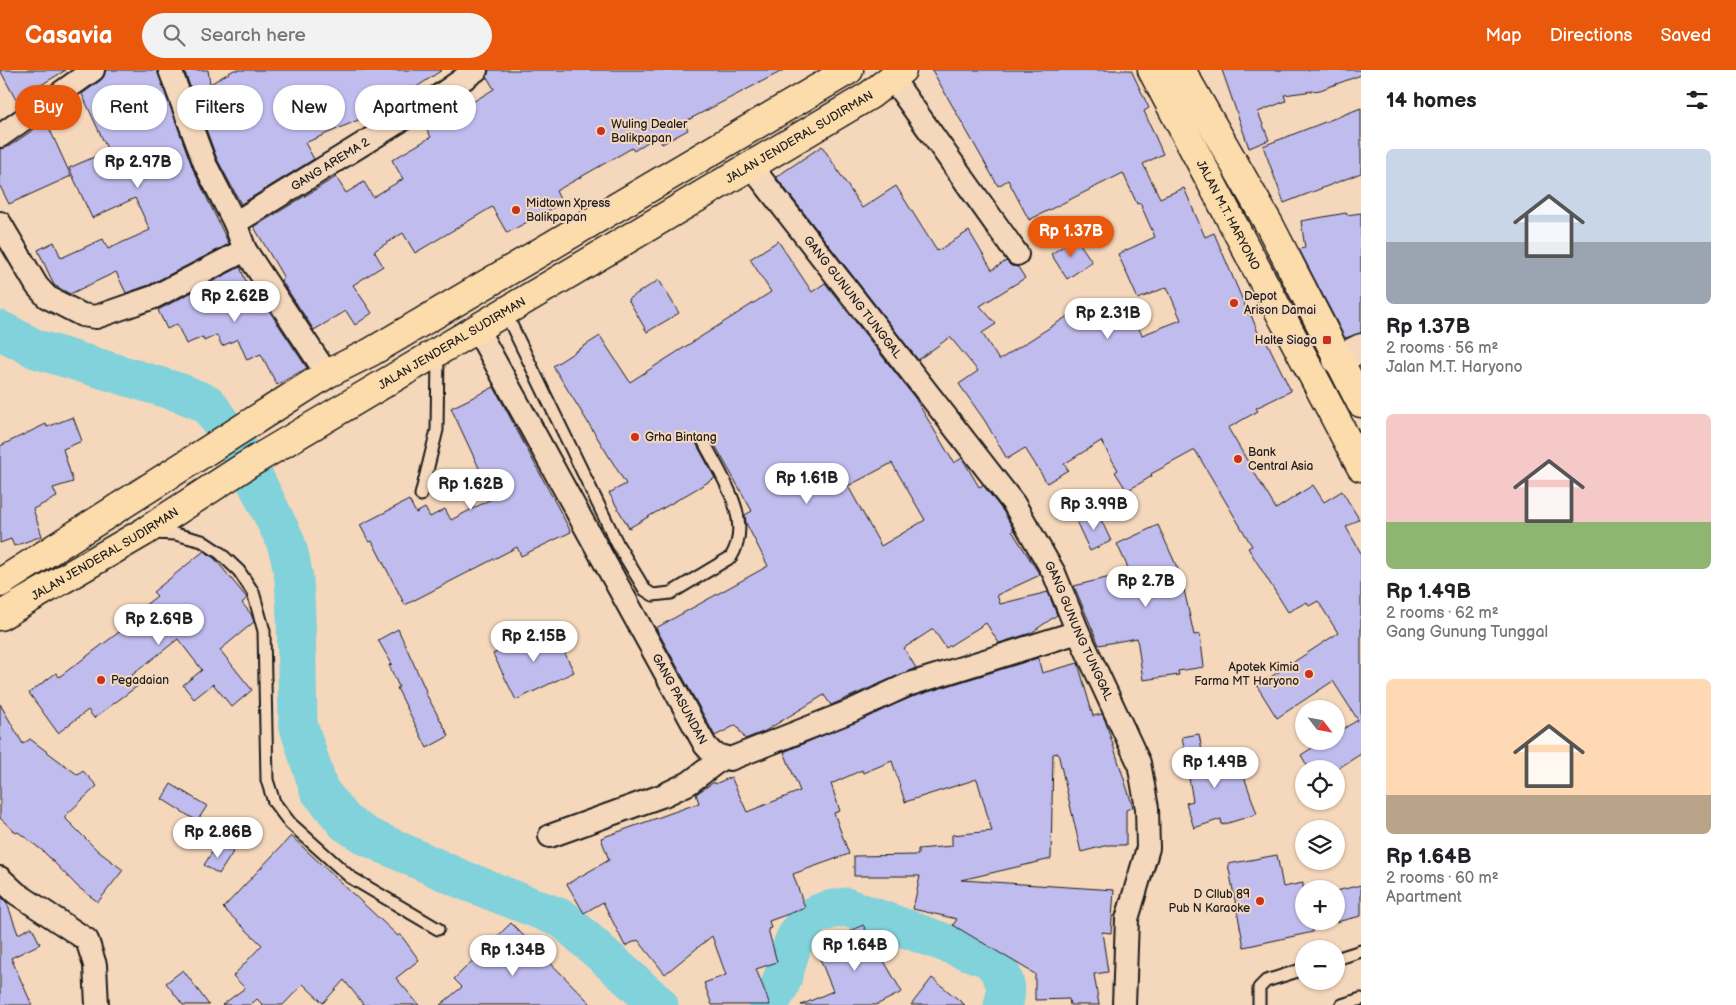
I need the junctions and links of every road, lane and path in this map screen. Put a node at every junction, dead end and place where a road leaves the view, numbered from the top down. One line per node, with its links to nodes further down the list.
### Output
1 (93, 70): 8 (street)
2 (170, 70): 11 (street)
3 (476, 70): 11 (street, GANG AREMA 2)
4 (849, 70): 18 (main road)
5 (1152, 70): 21 (main road, JALAN M.T. HARYONO)
6 (1182, 70): 17 (main road)
7 (897, 74): 9 (main road, JALAN JENDERAL SUDIRMAN); 13 (street)
8 (0, 136)
9 (751, 166): 14 (main road, JALAN JENDERAL SUDIRMAN); 26 (street, GANG GUNUNG TUNGGAL)
10 (0, 223): 12 (street)
11 (235, 223): 12 (street)
12 (245, 250): 18 (street)
13 (1018, 254)
14 (505, 312): 15 (main road, JALAN JENDERAL SUDIRMAN); 20 (lane)
15 (477, 329): 16 (main road, JALAN JENDERAL SUDIRMAN); 27 (street, GANG PASUNDAN)
16 (438, 352): 22 (lane); 23 (main road, JALAN JENDERAL SUDIRMAN)
17 (1349, 354): 19 (main road)
18 (327, 374): 24 (main road)
19 (1361, 403)
20 (704, 442)
21 (1361, 466)
22 (421, 495)
23 (144, 532): 25 (main road, JALAN JENDERAL SUDIRMAN); 30 (lane)
24 (0, 583)
25 (0, 616)
26 (1078, 632): 27 (street); 36 (street, GANG GUNUNG TUNGGAL)
27 (722, 758): 28 (street)
28 (550, 836)
29 (0, 878): 35 (street)
30 (438, 929)
31 (1361, 951): 32 (lane)
32 (1345, 955)
33 (1295, 972): 37 (lane)
34 (1361, 998): 38 (lane)
35 (97, 1005)
36 (1124, 1005)
37 (1259, 1005)
38 (1342, 1005)

